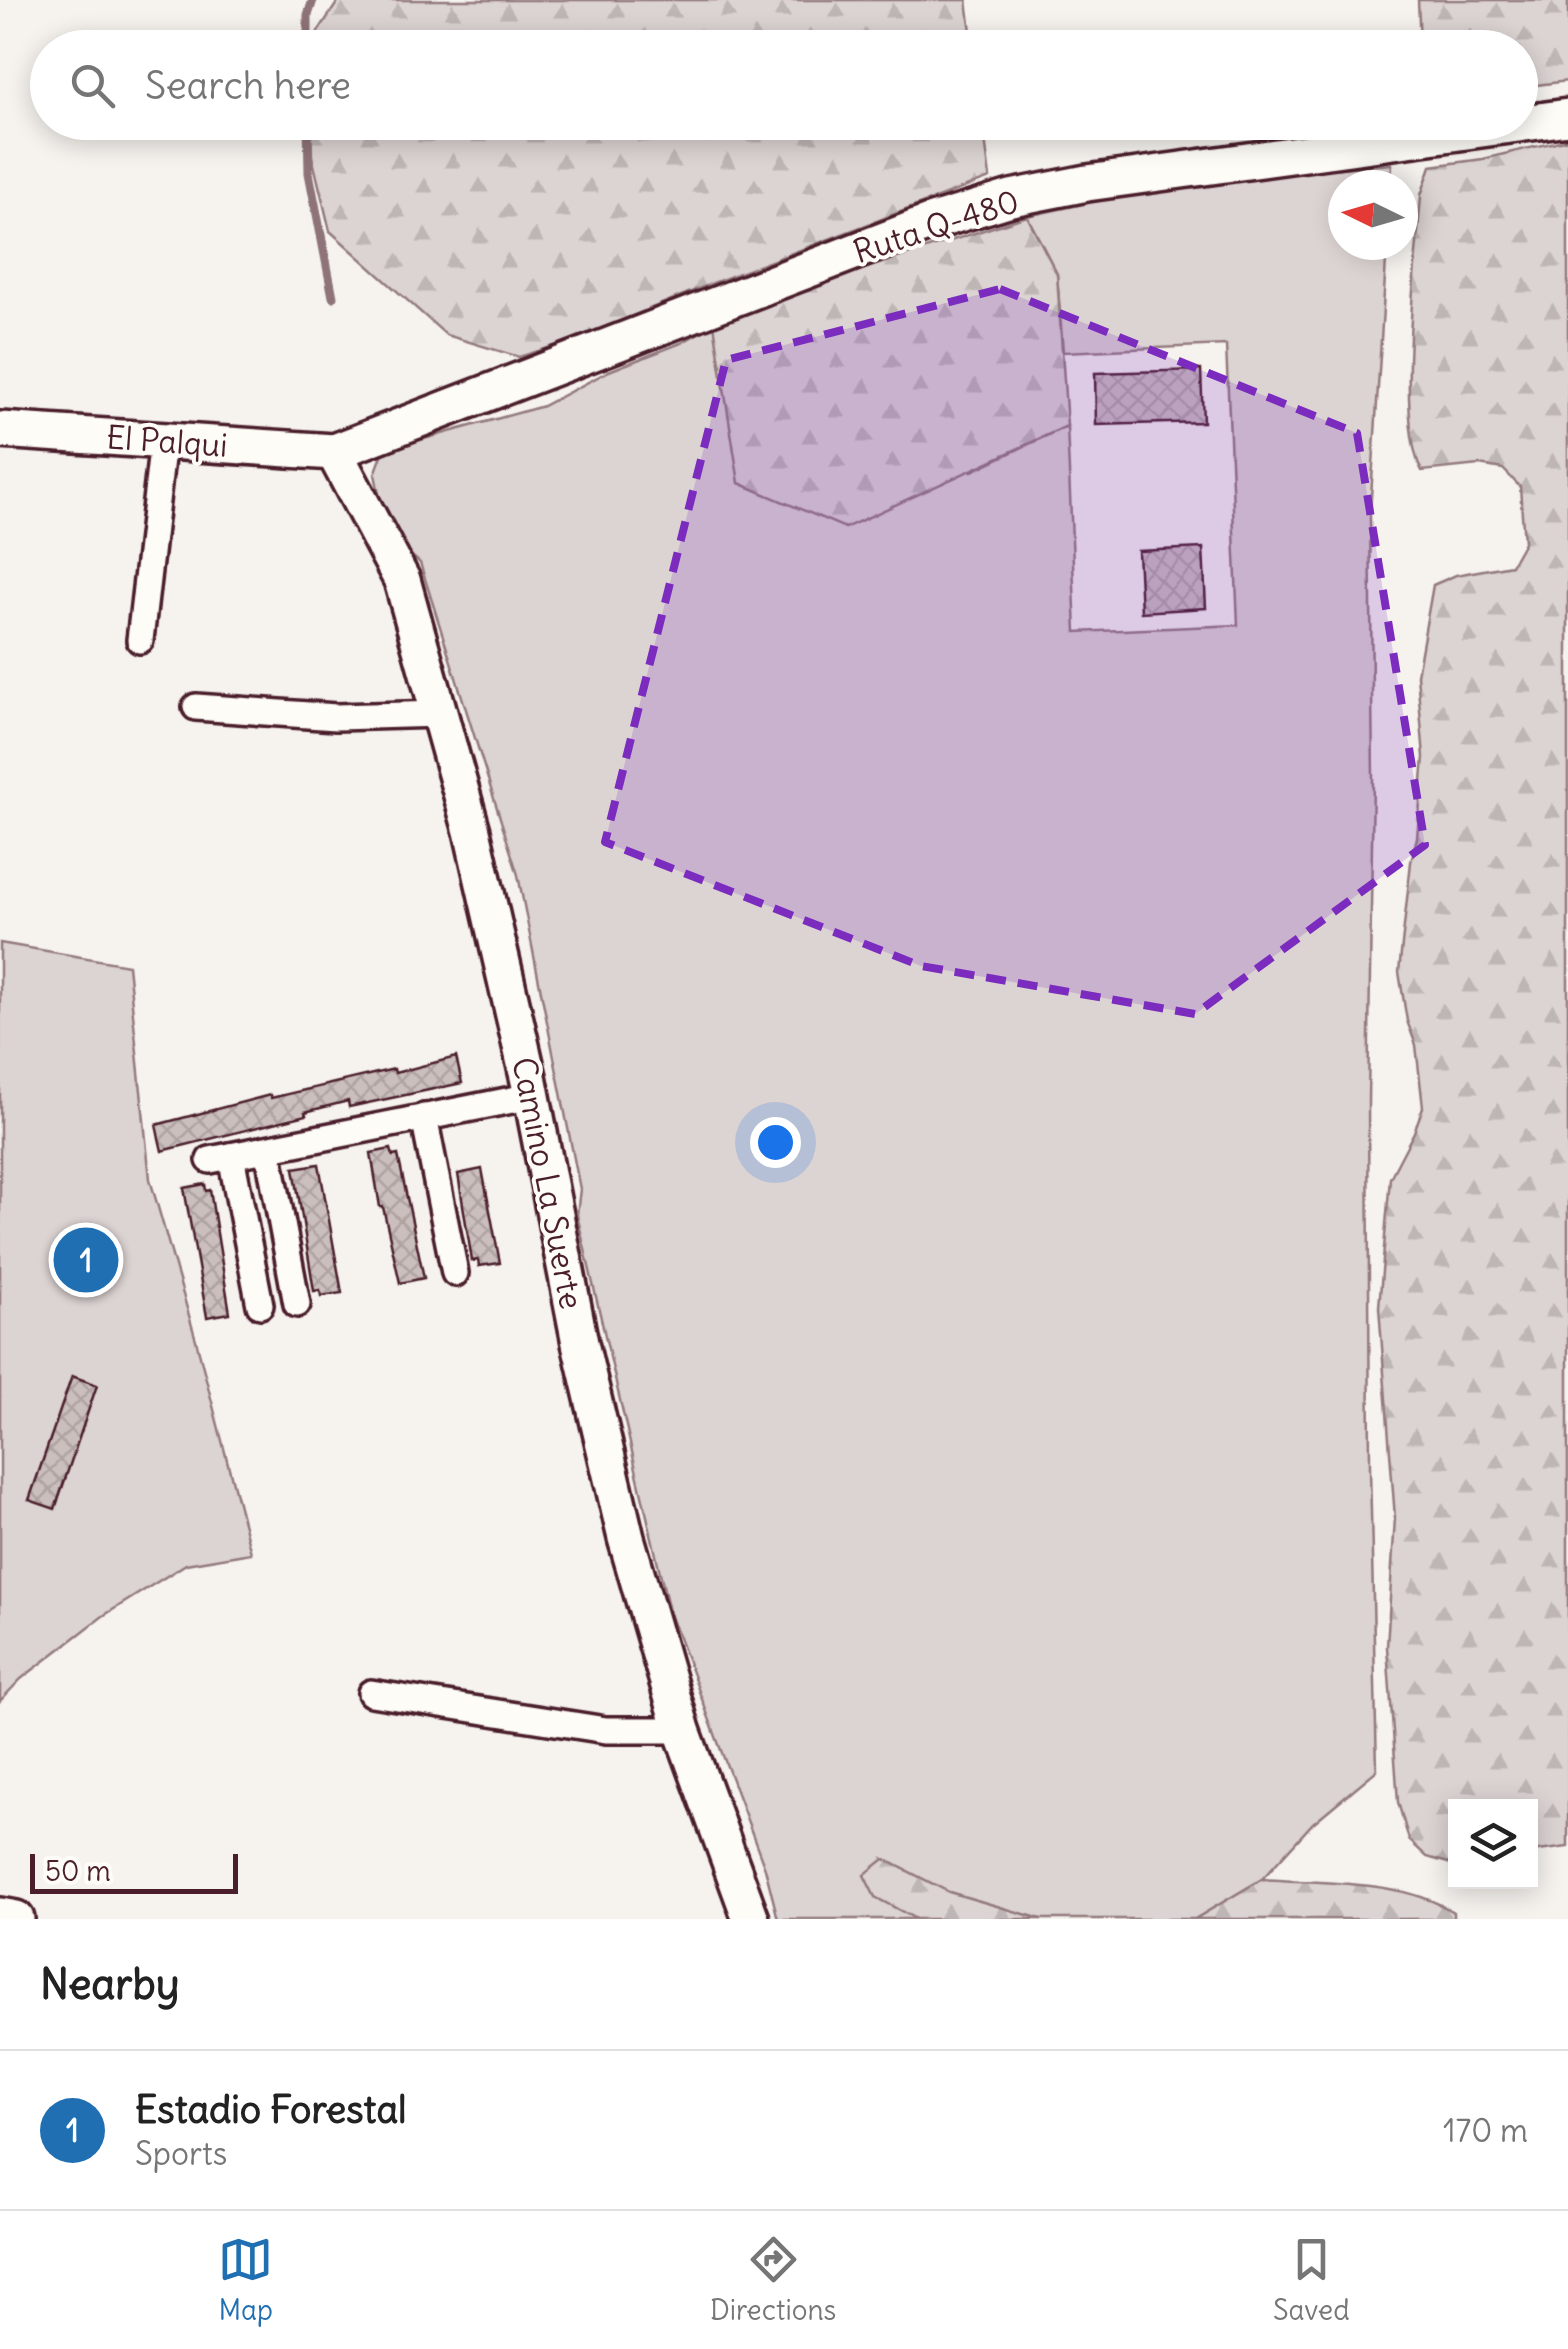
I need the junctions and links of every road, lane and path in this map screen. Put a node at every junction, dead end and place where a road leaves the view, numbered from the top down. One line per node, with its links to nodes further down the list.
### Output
1 (1568, 117): 2 (street, Ruta Q-480)
2 (1538, 122)
3 (1403, 140): 6 (street, Ruta Q-480)
4 (0, 430): 5 (street, El Palqui)
5 (163, 441): 6 (street, El Palqui); 7 (street)
6 (334, 452): 9 (street, Camino La Suerte)
7 (140, 640)
8 (196, 707): 9 (street)
9 (440, 714): 10 (street, Camino La Suerte)
10 (532, 1096): 11 (street); 17 (street, Camino La Suerte)
11 (424, 1117): 12 (street); 13 (street)
12 (268, 1149): 14 (street); 15 (street)
13 (455, 1273)
14 (297, 1304)
15 (260, 1305)
16 (372, 1694): 17 (street)
17 (682, 1730): 20 (street, Camino La Suerte)
18 (0, 1916): 19 (street)
19 (16, 1919)
20 (751, 1919)

